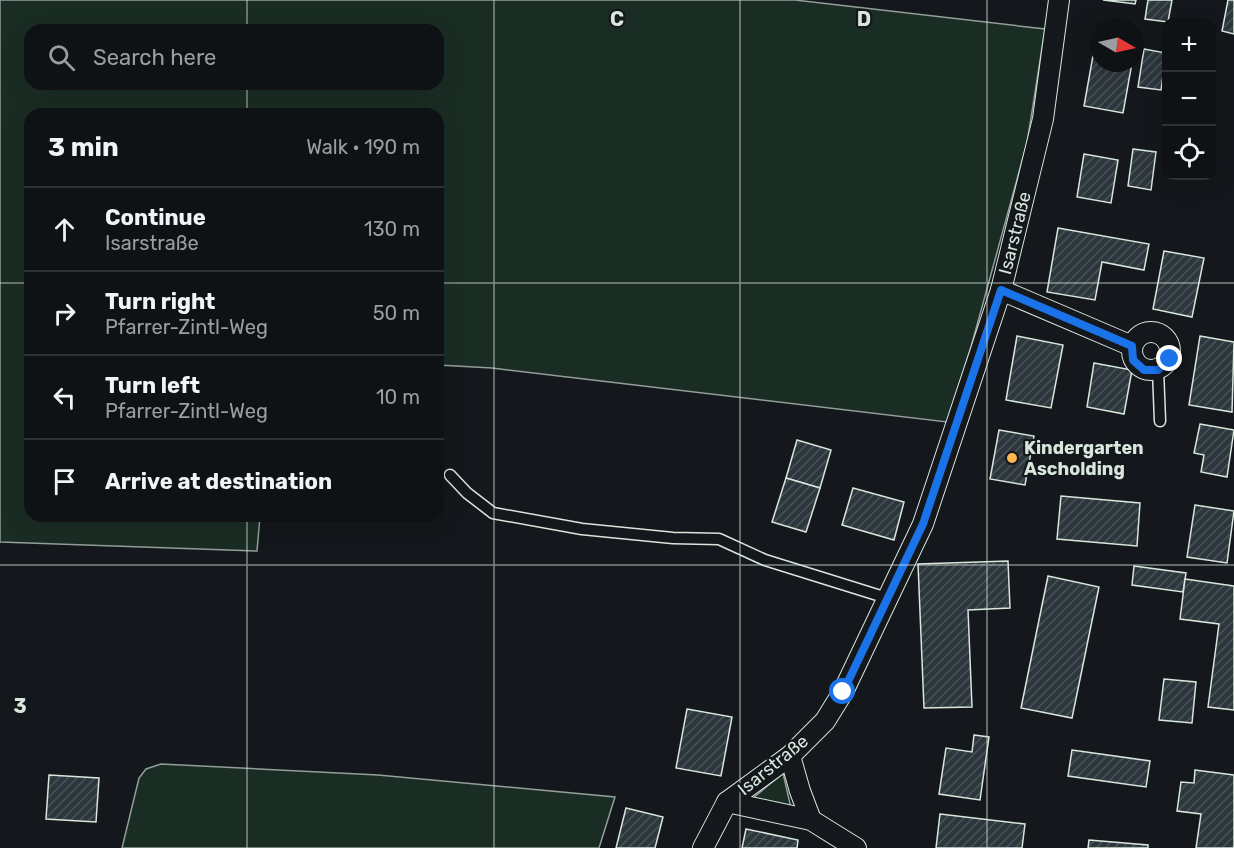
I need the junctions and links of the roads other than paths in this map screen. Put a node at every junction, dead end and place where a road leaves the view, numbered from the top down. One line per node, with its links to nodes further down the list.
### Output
1 (1059, 0): 2 (street, Isarstraße)
2 (1001, 290): 3 (street); 7 (street, Isarstraße)
3 (1132, 346): 4 (street); 4 (street)
4 (1158, 370): 5 (lane)
5 (1160, 421)
6 (450, 475): 7 (lane)
7 (887, 598): 8 (street, Isarstraße)
8 (790, 756): 9 (street, Isarstraße); 10 (street)
9 (727, 802): 10 (street); 11 (street, Isarstraße)
10 (811, 820): 12 (street)
11 (703, 848)
12 (856, 848)

